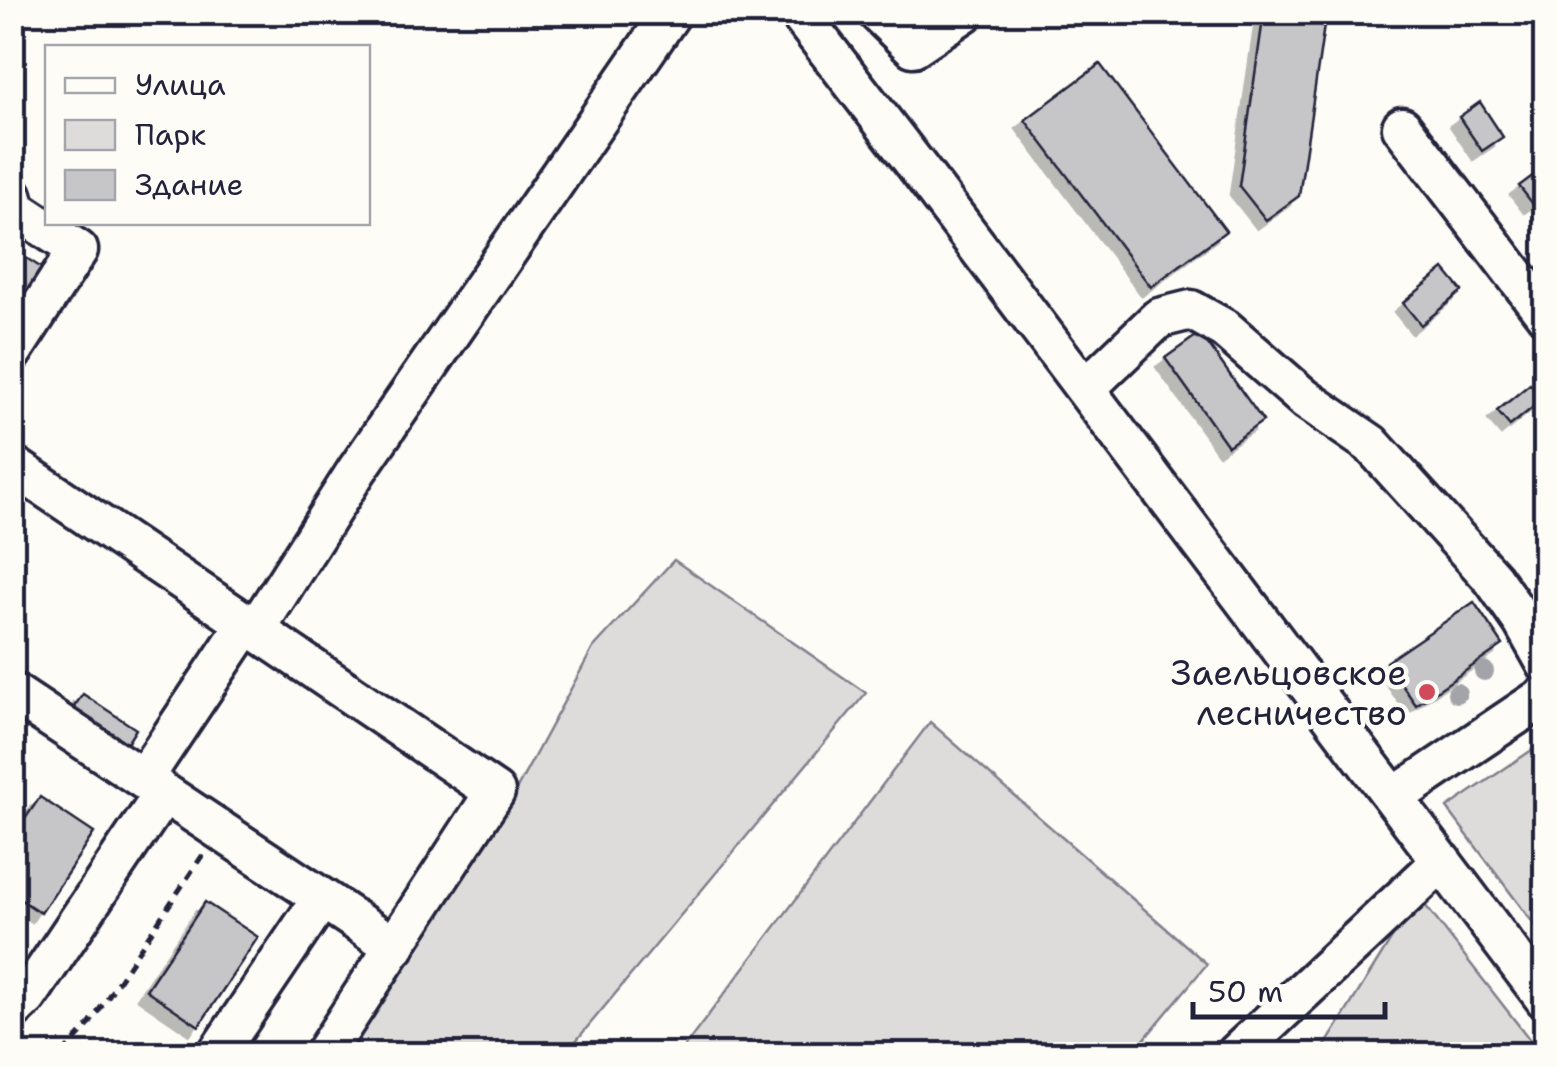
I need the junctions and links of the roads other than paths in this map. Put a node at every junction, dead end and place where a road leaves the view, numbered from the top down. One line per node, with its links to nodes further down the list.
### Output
1 (672, 12): 11 (street)
2 (798, 12): 9 (street)
3 (877, 12): 4 (street)
4 (965, 12)
5 (1402, 126): 7 (street)
6 (12, 195): 8 (street)
7 (1546, 315)
8 (12, 352)
9 (1085, 389): 12 (street); 16 (street)
10 (12, 465): 11 (street)
11 (252, 626): 15 (street); 19 (street)
12 (1546, 663)
13 (12, 692): 15 (street)
14 (1546, 696): 16 (street)
15 (148, 768): 18 (street); 21 (street)
16 (1394, 797): 17 (street)
17 (1442, 862): 20 (street); 24 (street)
18 (322, 898): 19 (street); 22 (street)
19 (395, 947): 23 (street)
20 (1546, 1000)
21 (12, 1010)
22 (217, 1054)
23 (324, 1054)
24 (1236, 1054)

